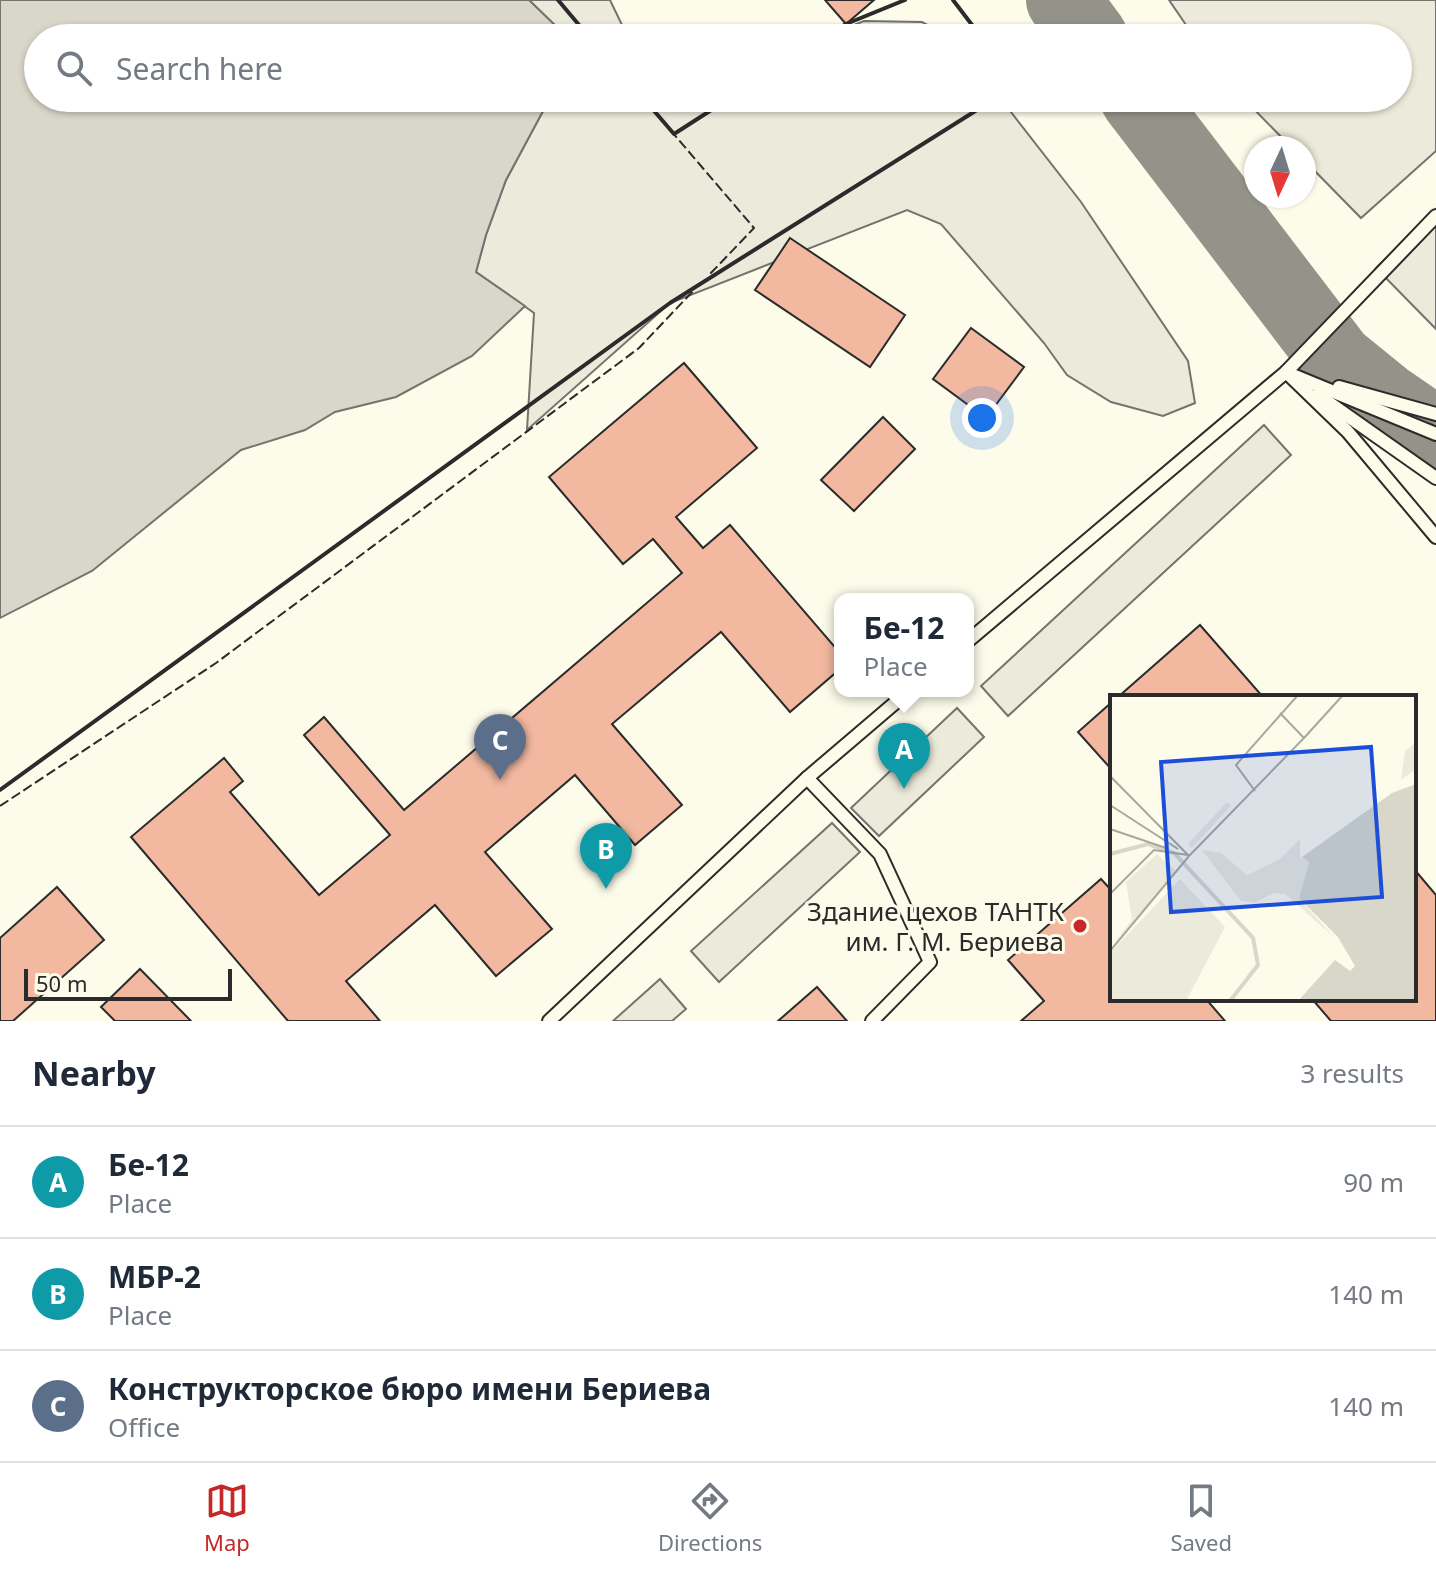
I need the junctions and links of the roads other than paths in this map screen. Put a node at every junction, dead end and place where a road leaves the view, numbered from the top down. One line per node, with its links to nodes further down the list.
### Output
1 (1436, 216): 2 (lane)
2 (1286, 372): 3 (lane); 4 (lane); 5 (lane); 6 (lane); 7 (lane)
3 (1436, 414)
4 (1436, 434)
5 (1436, 478)
6 (1436, 537)
7 (974, 636)
8 (902, 697): 9 (lane)
9 (807, 778): 10 (lane); 11 (lane)
10 (549, 1021)
11 (872, 1021)

